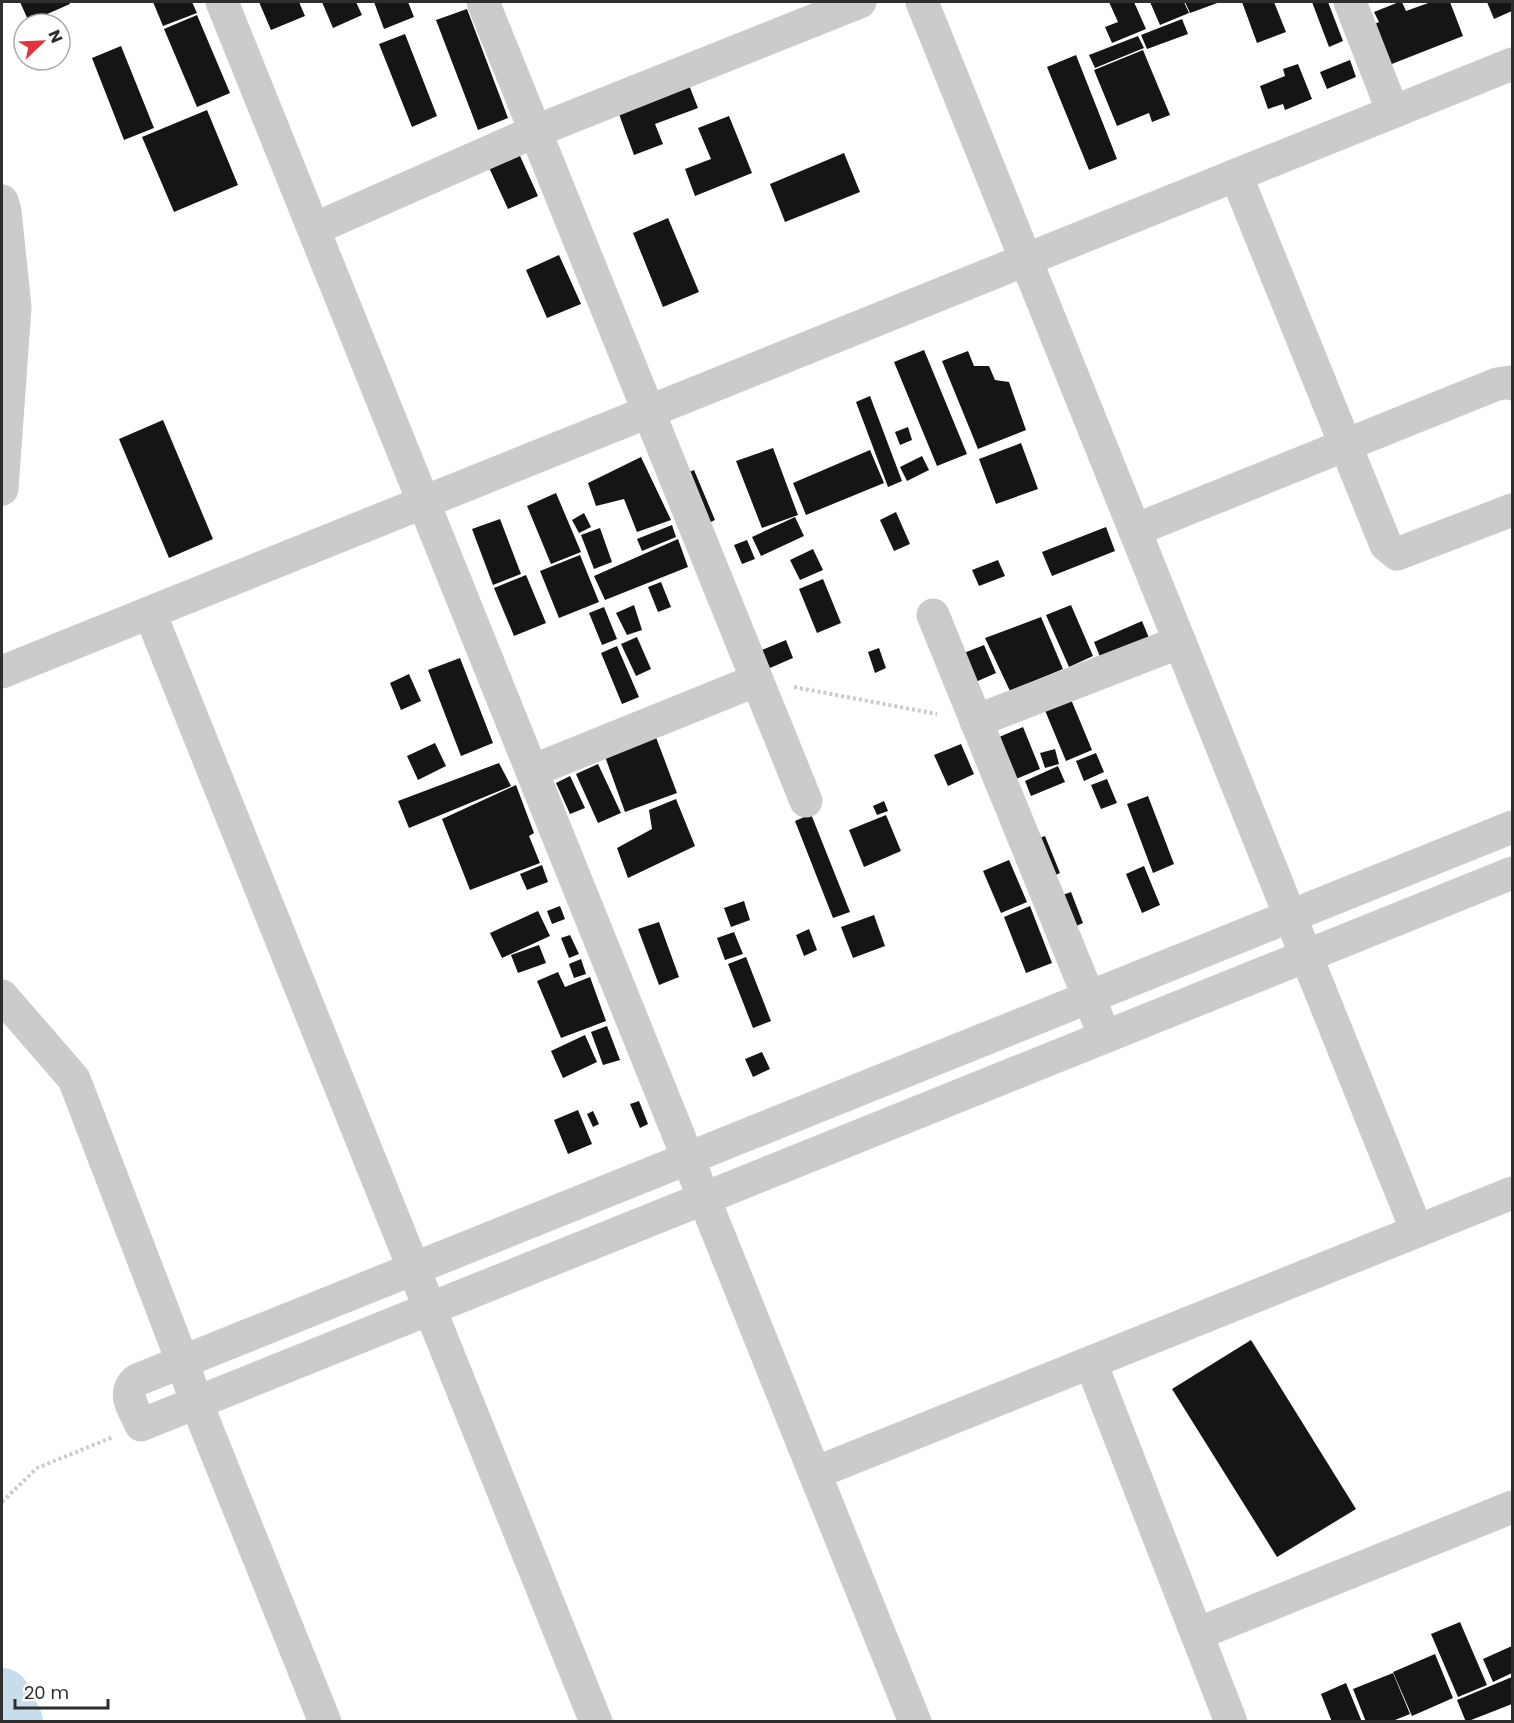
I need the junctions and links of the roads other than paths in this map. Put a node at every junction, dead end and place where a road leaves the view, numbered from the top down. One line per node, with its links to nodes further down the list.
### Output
1 (222, 2): 11 (street)
2 (483, 2): 8 (street)
3 (860, 2): 8 (street)
4 (922, 2): 12 (street)
5 (1350, 2): 7 (street)
6 (1512, 64): 7 (street)
7 (1393, 112): 9 (street)
8 (536, 131): 11 (street); 14 (street)
9 (1236, 175): 12 (street); 15 (street)
10 (2, 201): 16 (street)
11 (314, 229): 17 (street)
12 (1026, 260): 14 (street); 19 (street)
13 (1512, 384): 15 (street)
14 (649, 412): 17 (street); 24 (street)
15 (1344, 446): 18 (street); 19 (street)
16 (2, 489)
17 (424, 502): 20 (street); 26 (street)
18 (1512, 510)
19 (1135, 530): 22 (street)
20 (150, 613): 23 (street); 39 (street)
21 (933, 615): 25 (street)
22 (1180, 642): 25 (street); 30 (street)
23 (2, 672)
24 (757, 680): 26 (street); 27 (street)
25 (976, 721): 33 (street)
26 (532, 771): 35 (street)
27 (806, 801)
28 (1512, 827): 30 (street)
29 (1512, 873): 31 (street)
30 (1291, 917): 31 (street); 33 (street)
31 (1306, 956): 34 (street); 38 (street)
32 (2, 996): 42 (street)
33 (1089, 998): 34 (street); 35 (street)
34 (1105, 1037): 37 (street)
35 (689, 1159): 37 (street); 39 (street)
36 (1512, 1193): 38 (street)
37 (705, 1198): 40 (street); 44 (street)
38 (1417, 1231): 41 (street)
39 (414, 1270): 40 (street); 42 (street)
40 (430, 1309): 43 (street); 48 (street)
41 (1090, 1362): 44 (street); 46 (street)
42 (183, 1363): 43 (street); 43 (street)
43 (196, 1402): 47 (street)
44 (815, 1473): 49 (street)
45 (1512, 1507): 46 (street)
46 (1197, 1634): 50 (street)
47 (325, 1722)
48 (596, 1722)
49 (915, 1722)
50 (1231, 1722)

